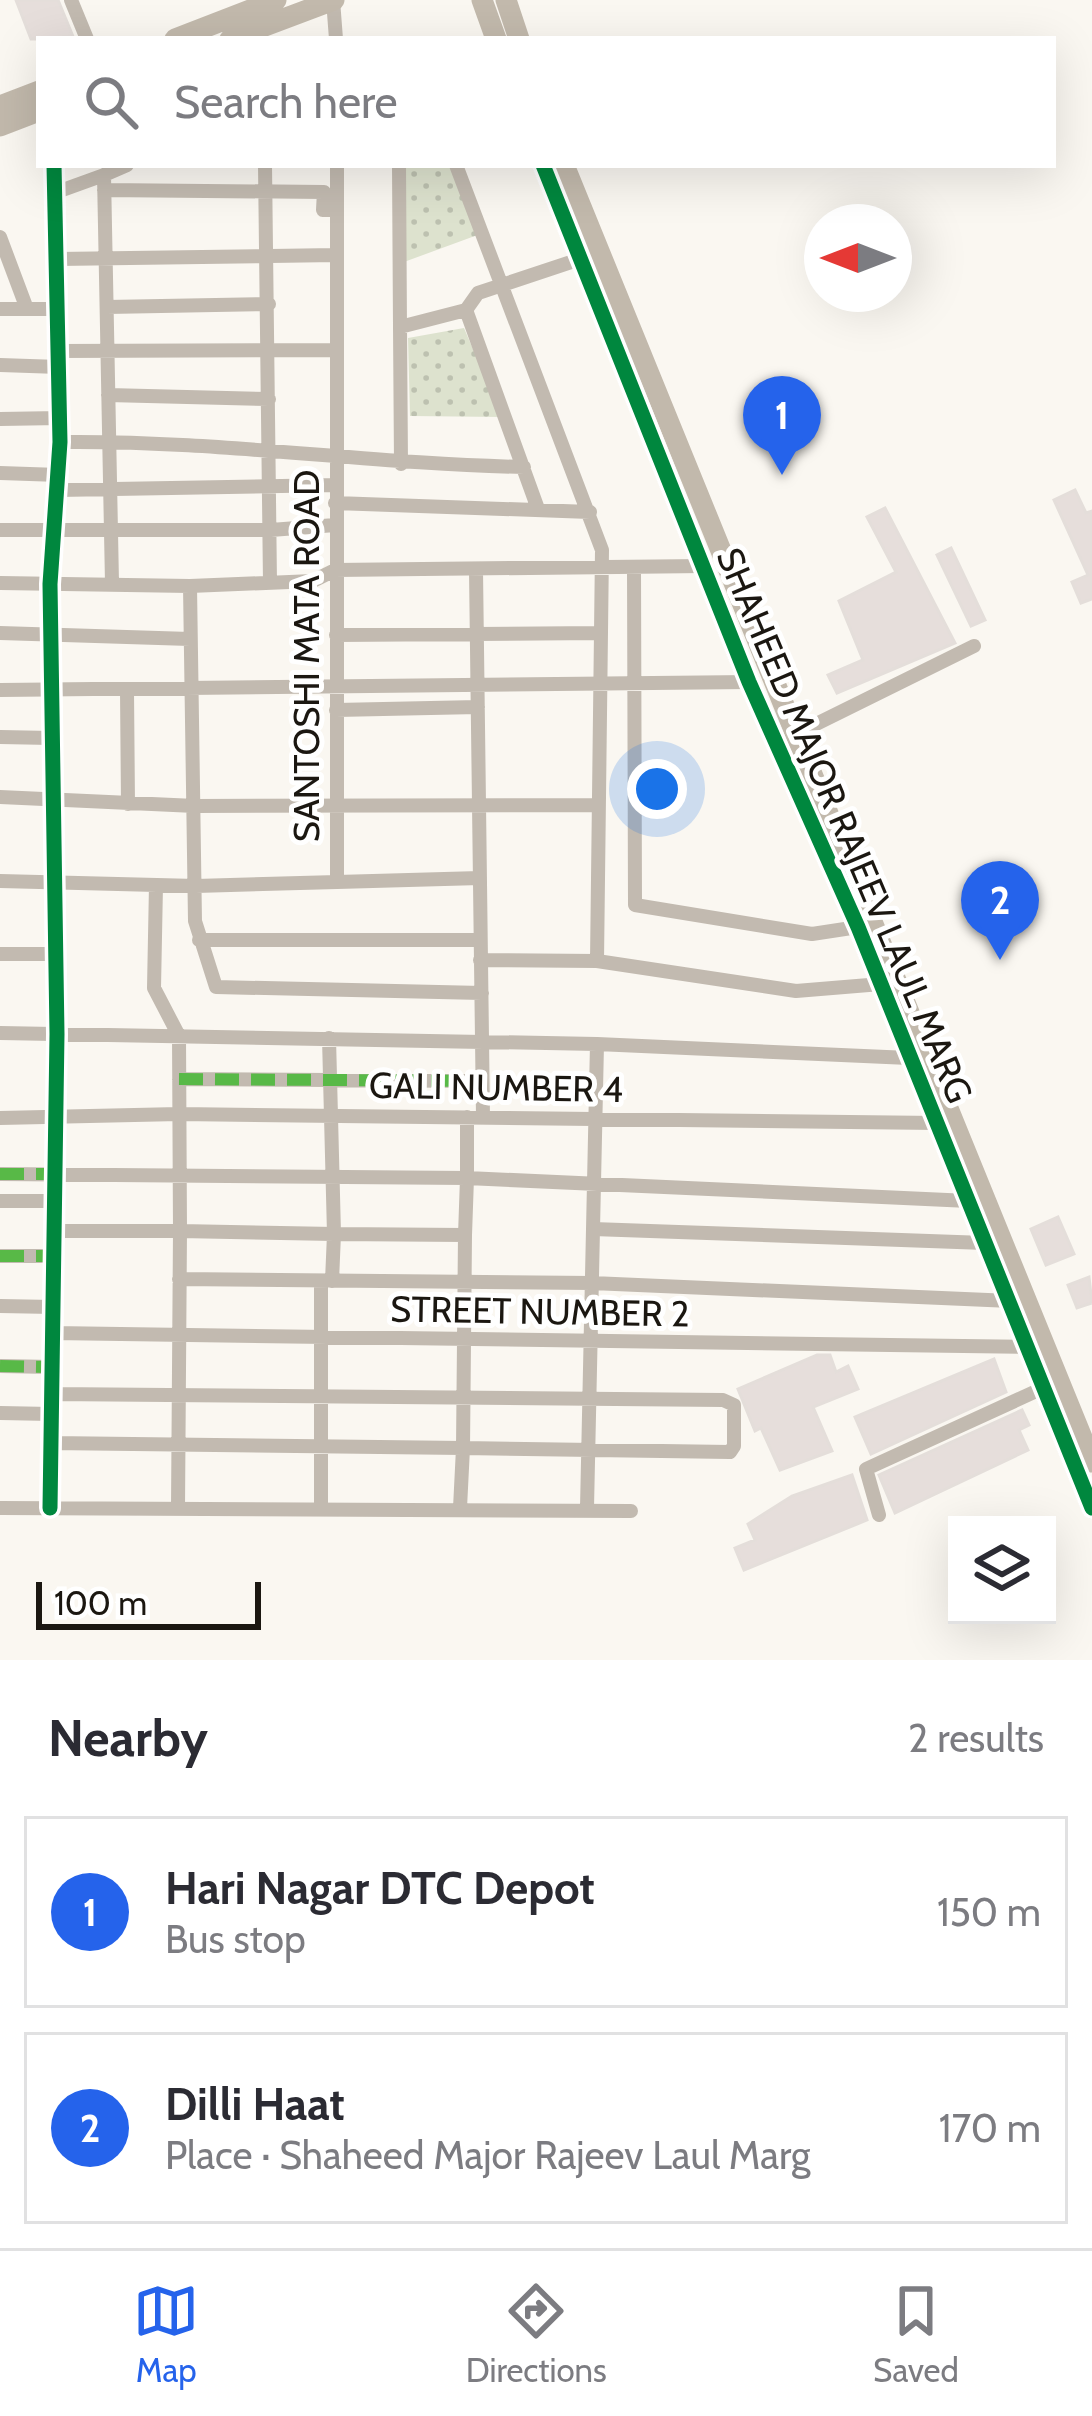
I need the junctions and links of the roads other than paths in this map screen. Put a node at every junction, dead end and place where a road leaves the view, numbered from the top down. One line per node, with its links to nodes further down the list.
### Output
1 (71, 0): 5 (street)
2 (277, 0): 6 (street)
3 (333, 0): 7 (street); 8 (street)
4 (487, 4): 9 (street); 10 (street)
5 (86, 36)
6 (183, 36)
7 (238, 36)
8 (336, 36)
9 (495, 36)
10 (515, 36)
11 (36, 92): 12 (street)
12 (0, 106)
13 (36, 112): 14 (street)
14 (0, 126)
15 (53, 168): 25 (street)
16 (123, 168): 23 (street)
17 (265, 168): 24 (street)
18 (337, 168): 26 (street, SANTOSHI MATA ROAD)
19 (399, 168): 40 (street)
20 (457, 168): 33 (street)
21 (544, 168): 30 (street, SHAHEED MAJOR RAJEEV LAUL MARG)
22 (565, 168): 97 (street, SHAHEED MAJOR RAJEEV LAUL MARG)
23 (104, 182): 24 (street); 25 (street); 32 (street)
24 (267, 191): 26 (street); 29 (street)
25 (57, 192): 31 (street)
26 (337, 210): 28 (street, SANTOSHI MATA ROAD)
27 (0, 237): 37 (street)
28 (336, 255): 29 (street); 41 (street, SANTOSHI MATA ROAD)
29 (266, 256): 32 (street); 34 (street)
30 (584, 258): 33 (street); 69 (street, SHAHEED MAJOR RAJEEV LAUL MARG)
31 (58, 259): 32 (street); 38 (street)
32 (106, 259): 35 (street)
33 (500, 286): 39 (street); 63 (street)
34 (269, 304): 35 (street); 43 (street)
35 (106, 307): 42 (street)
36 (0, 309): 37 (street)
37 (27, 309): 38 (street)
38 (58, 309): 44 (street)
39 (466, 310): 40 (street); 55 (street)
40 (400, 327): 54 (street)
41 (336, 350): 43 (street); 53 (street, SANTOSHI MATA ROAD)
42 (107, 351): 43 (street); 44 (street); 46 (street)
43 (268, 351): 47 (street)
44 (59, 359): 45 (street); 48 (street)
45 (0, 365)
46 (108, 395): 47 (street); 50 (street)
47 (268, 399): 52 (street)
48 (59, 418): 49 (street); 51 (street)
49 (0, 419)
50 (109, 441): 51 (street); 52 (street); 60 (street)
51 (60, 442): 57 (street)
52 (267, 447): 53 (street); 58 (street)
53 (335, 454): 54 (street); 59 (street, SANTOSHI MATA ROAD)
54 (401, 464): 55 (street)
55 (524, 467): 62 (street)
56 (0, 473): 57 (street)
57 (58, 483): 60 (street); 68 (street)
58 (268, 483): 59 (street); 60 (street); 67 (street)
59 (336, 485): 61 (street, SANTOSHI MATA ROAD)
60 (112, 489): 66 (street)
61 (335, 503): 62 (street); 64 (street, SANTOSHI MATA ROAD)
62 (538, 509): 63 (street)
63 (590, 512): 71 (street)
64 (335, 525): 67 (street); 72 (street, SANTOSHI MATA ROAD)
65 (0, 530): 68 (street)
66 (113, 530): 67 (street); 68 (street); 75 (street)
67 (271, 530): 76 (street)
68 (52, 532): 77 (street)
69 (704, 566): 70 (street); 87 (street, SHAHEED MAJOR RAJEEV LAUL MARG)
70 (634, 568): 71 (street); 90 (street)
71 (603, 569): 73 (street); 80 (street)
72 (335, 570): 73 (street); 76 (street); 82 (street, SANTOSHI MATA ROAD)
73 (476, 570): 83 (street)
74 (0, 583): 77 (street)
75 (112, 583): 77 (street); 78 (street)
76 (270, 583): 78 (street)
77 (50, 584): 81 (street)
78 (190, 586): 84 (street)
79 (0, 633): 81 (street)
80 (600, 633): 83 (street); 89 (street)
81 (51, 635): 84 (street); 93 (street)
82 (336, 635): 83 (street); 88 (street, SANTOSHI MATA ROAD)
83 (477, 636): 86 (street)
84 (190, 639): 92 (street)
85 (974, 646): 97 (street)
86 (477, 682): 88 (street); 89 (street); 95 (street)
87 (749, 682): 90 (street); 113 (street, SHAHEED MAJOR RAJEEV LAUL MARG)
88 (336, 683): 92 (street); 96 (street, SANTOSHI MATA ROAD)
89 (603, 683): 90 (street); 105 (street)
90 (634, 684): 113 (street)
91 (0, 690): 93 (street)
92 (193, 690): 94 (street); 106 (street)
93 (51, 691): 94 (street); 99 (street)
94 (127, 692): 102 (street)
95 (478, 707): 96 (street); 104 (street)
96 (336, 710): 103 (street, SANTOSHI MATA ROAD)
97 (798, 733): 184 (street, SHAHEED MAJOR RAJEEV LAUL MARG)
98 (0, 737): 99 (street)
99 (51, 737): 101 (street)
100 (0, 796): 101 (street)
101 (51, 797): 102 (street); 109 (street)
102 (128, 804): 106 (street)
103 (336, 805): 104 (street); 106 (street); 110 (street, SANTOSHI MATA ROAD)
104 (478, 805): 105 (street); 107 (street)
105 (598, 805): 119 (street)
106 (195, 806): 112 (street)
107 (480, 878): 110 (street); 115 (street)
108 (0, 881): 109 (street, SANTOSHI MATA ROAD)
109 (51, 882): 111 (street, SANTOSHI MATA ROAD); 117 (street)
110 (337, 882): 112 (street, SANTOSHI MATA ROAD)
111 (156, 885): 112 (street, SANTOSHI MATA ROAD); 124 (street)
112 (196, 886): 114 (street)
113 (858, 927): 120 (street, SHAHEED MAJOR RAJEEV LAUL MARG)
114 (199, 940): 115 (street); 121 (street)
115 (480, 940): 118 (street)
116 (0, 954): 117 (street)
117 (54, 954): 123 (street)
118 (480, 960): 119 (street); 121 (street)
119 (597, 961): 120 (street)
120 (881, 984): 128 (street, SHAHEED MAJOR RAJEEV LAUL MARG)
121 (482, 993): 126 (street)
122 (0, 1033): 123 (street)
123 (57, 1034): 124 (street); 134 (street)
124 (179, 1036): 125 (street); 129 (street)
125 (329, 1038): 126 (street); 130 (street)
126 (480, 1044): 127 (street); 131 (street)
127 (597, 1044): 128 (street); 137 (street)
128 (909, 1058): 138 (street, SHAHEED MAJOR RAJEEV LAUL MARG)
129 (179, 1079): 130 (street); 132 (street)
130 (330, 1080): 131 (street); 133 (street)
131 (482, 1081): 135 (street)
132 (179, 1114): 133 (street, GALI NUMBER 4); 134 (street, GALI NUMBER 4); 141 (street)
133 (330, 1115): 135 (street, GALI NUMBER 4); 142 (street)
134 (55, 1117): 136 (street, GALI NUMBER 4); 140 (street)
135 (475, 1117): 137 (street, GALI NUMBER 4); 143 (street)
136 (0, 1118)
137 (596, 1118): 138 (street, GALI NUMBER 4); 144 (street)
138 (937, 1123): 147 (street, SHAHEED MAJOR RAJEEV LAUL MARG)
139 (0, 1174): 140 (street)
140 (55, 1174): 141 (street); 146 (street)
141 (180, 1174): 142 (street); 149 (street)
142 (332, 1175): 143 (street); 151 (street)
143 (467, 1178): 144 (street); 152 (street)
144 (594, 1183): 147 (street); 148 (street)
145 (0, 1201): 146 (street)
146 (55, 1201): 150 (street)
147 (969, 1201): 153 (street, SHAHEED MAJOR RAJEEV LAUL MARG)
148 (593, 1229): 153 (street); 159 (street)
149 (180, 1231): 150 (street); 151 (street); 156 (street)
150 (53, 1232): 155 (street)
151 (334, 1234): 152 (street); 157 (street)
152 (465, 1235): 158 (street)
153 (985, 1243): 160 (street, SHAHEED MAJOR RAJEEV LAUL MARG)
154 (0, 1256): 155 (street)
155 (53, 1256): 162 (street)
156 (179, 1280): 157 (street); 164 (street)
157 (327, 1281): 158 (street); 165 (street)
158 (464, 1283): 159 (street); 166 (street)
159 (592, 1283): 160 (street); 167 (street)
160 (1011, 1301): 168 (street, SHAHEED MAJOR RAJEEV LAUL MARG)
161 (0, 1306): 162 (street)
162 (53, 1307): 163 (street)
163 (53, 1333): 164 (street, STREET NUMBER 2); 170 (street)
164 (178, 1337): 165 (street, STREET NUMBER 2); 172 (street)
165 (321, 1338): 166 (street, STREET NUMBER 2); 173 (street)
166 (464, 1339): 167 (street, STREET NUMBER 2); 175 (street)
167 (590, 1341): 168 (street, STREET NUMBER 2); 176 (street)
168 (1027, 1347): 171 (street, SHAHEED MAJOR RAJEEV LAUL MARG)
169 (0, 1366): 170 (street)
170 (52, 1367): 174 (street)
171 (1043, 1388): 191 (street, SHAHEED MAJOR RAJEEV LAUL MARG); 193 (street)
172 (178, 1393): 173 (street); 174 (street); 180 (street)
173 (320, 1393): 175 (street); 181 (street)
174 (52, 1394): 178 (street)
175 (463, 1396): 176 (street); 182 (street)
176 (589, 1398): 183 (street); 183 (street)
177 (0, 1413): 178 (street)
178 (51, 1414): 179 (street)
179 (51, 1443): 180 (street); 186 (street)
180 (179, 1447): 181 (street); 187 (street)
181 (320, 1448): 182 (street); 188 (street)
182 (463, 1448): 183 (street); 189 (street)
183 (589, 1451): 190 (street)
184 (1092, 1462)
185 (0, 1508): 186 (street)
186 (50, 1508): 187 (street)
187 (178, 1508): 188 (street)
188 (321, 1508): 189 (street)
189 (460, 1508): 190 (street)
190 (587, 1508): 192 (street)
191 (1092, 1508)
192 (632, 1510)
193 (879, 1515)

